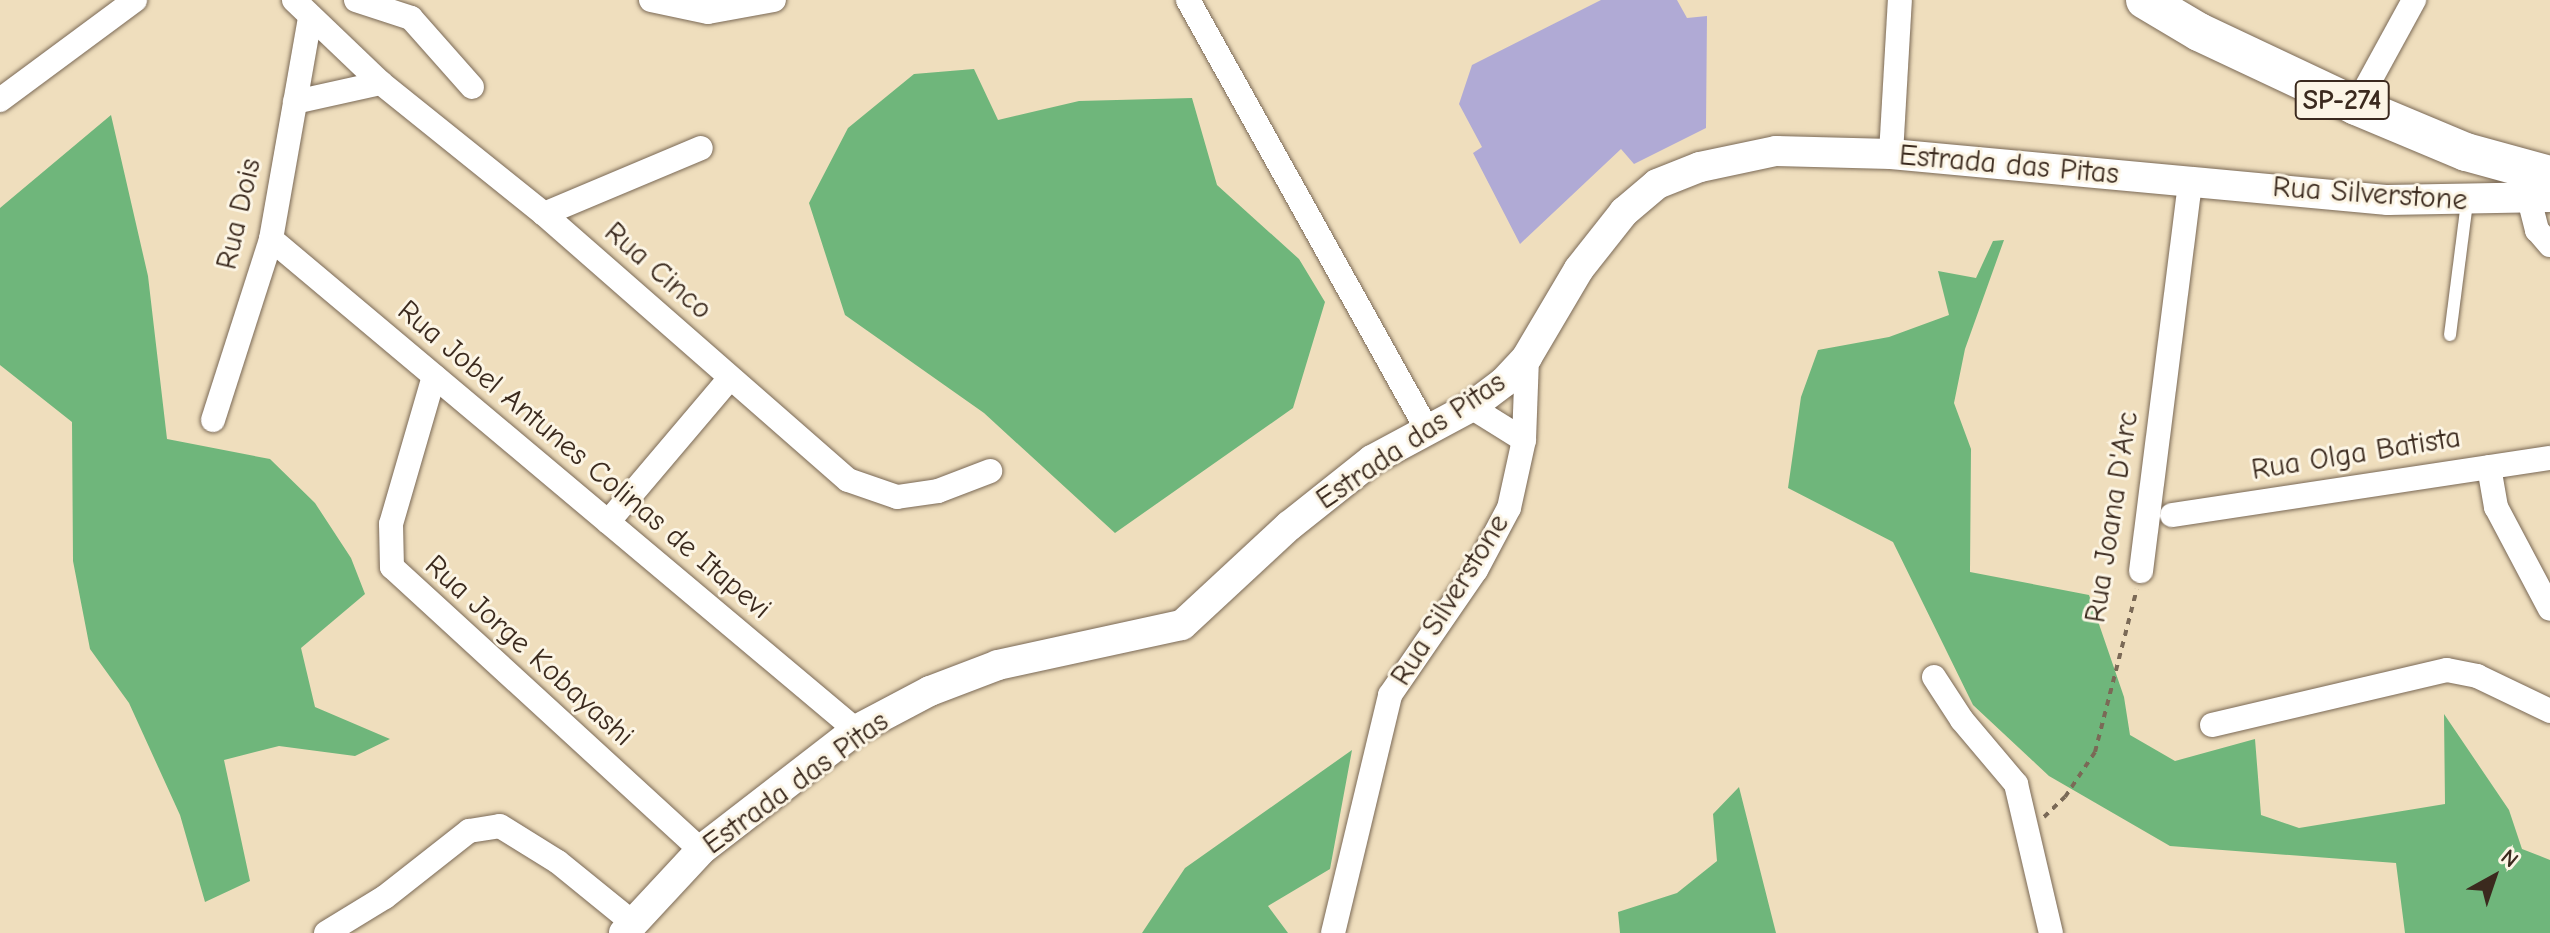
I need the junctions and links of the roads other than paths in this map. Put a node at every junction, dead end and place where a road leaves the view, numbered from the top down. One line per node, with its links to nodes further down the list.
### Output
1 (135, 0): 12 (street)
2 (356, 0): 11 (street)
3 (651, 0): 4 (street)
4 (774, 0)
5 (1188, 0): 29 (street)
6 (1900, 0): 16 (street)
7 (2145, 0): 14 (main road, SP-274)
8 (2414, 0): 14 (street)
9 (302, 9): 10 (street, Rua Cinco); 13 (street, Rua Dois)
10 (381, 83): 13 (street); 20 (street, Rua Cinco)
11 (472, 87)
12 (0, 100)
13 (295, 102): 21 (street, Rua Dois)
14 (2356, 106): 17 (main road, SP-274)
15 (701, 148): 20 (street)
16 (1891, 154): 18 (street, Estrada das Pitas); 24 (street, Estrada das Pitas)
17 (2540, 178): 19 (street, Rua Silverstone); 22 (street)
18 (2190, 181): 19 (street, Rua Silverstone); 36 (street, Rua Joana D'Arc)
19 (2467, 202): 23 (lane)
20 (544, 214): 26 (street, Rua Cinco)
21 (271, 239): 25 (street, Rua Jobel Antunes Colinas de Itapevi); 28 (street, Rua Dois)
22 (2550, 245)
23 (2450, 335)
24 (1527, 357): 27 (street, Estrada das Pitas); 30 (street, Rua Silverstone)
25 (434, 376): 35 (street, Rua Jobel Antunes Colinas de Itapevi); 42 (street, Rua Jorge Kobayashi)
26 (730, 378): 33 (street, Rua Cinco); 35 (street)
27 (1471, 407): 29 (street, Estrada das Pitas); 30 (street)
28 (213, 420)
29 (1428, 431): 41 (street, Estrada das Pitas)
30 (1524, 440): 45 (street, Rua Silverstone)
31 (2550, 458): 32 (street, Rua Olga Batista)
32 (2489, 467): 34 (street, Rua Olga Batista); 37 (street)
33 (990, 471)
34 (2172, 515)
35 (608, 522): 41 (street, Rua Jobel Antunes Colinas de Itapevi)
36 (2141, 571)
37 (2550, 609)
38 (1934, 677): 46 (street)
39 (2550, 711): 40 (street)
40 (2212, 725)
41 (856, 730): 42 (street, Estrada das Pitas)
42 (701, 850): 43 (street, Estrada das Pitas)
43 (629, 928): 44 (street)
44 (326, 933)
45 (1333, 933)
46 (2051, 933)

